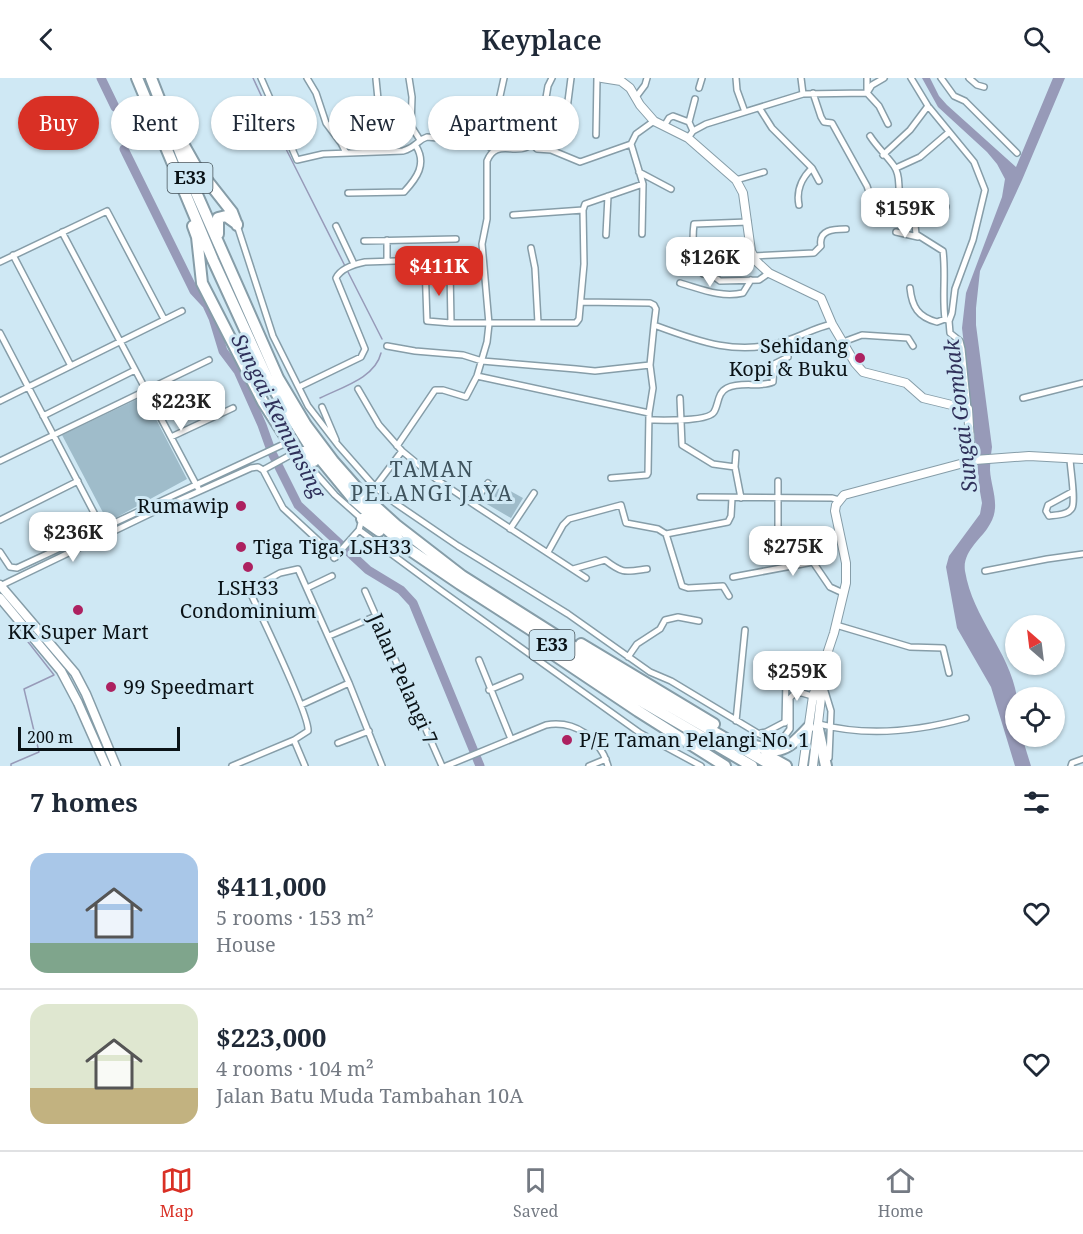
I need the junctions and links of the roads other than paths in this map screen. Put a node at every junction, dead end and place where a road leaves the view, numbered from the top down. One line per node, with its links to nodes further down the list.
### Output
1 (137, 78): 27 (highway, E33)
2 (151, 78): 28 (highway, E33)
3 (261, 78): 55 (street)
4 (307, 78): 55 (street)
5 (410, 78): 46 (street)
6 (504, 78): 29 (street)
7 (552, 78): 30 (street)
8 (571, 78): 31 (street)
9 (597, 78): 43 (street)
10 (602, 78): 21 (street)
11 (647, 78): 32 (street)
12 (702, 78): 23 (street)
13 (736, 78): 36 (street)
14 (801, 78): 26 (street)
15 (867, 78): 25 (street)
16 (884, 78): 25 (street)
17 (911, 78): 34 (street)
18 (940, 78): 56 (street)
19 (969, 78): 22 (street)
20 (376, 79): 54 (street)
21 (622, 79): 32 (street)
22 (984, 87)
23 (699, 88)
24 (813, 93): 25 (street); 26 (street); 66 (street)
25 (867, 93): 39 (street)
26 (803, 94): 35 (street)
27 (145, 96)
28 (158, 96)
29 (500, 96)
30 (547, 96)
31 (569, 96)
32 (636, 97): 37 (street)
33 (694, 99): 38 (street)
34 (928, 106): 41 (street); 57 (street)
35 (760, 109): 36 (street); 58 (street)
36 (745, 112): 42 (street)
37 (654, 122): 40 (street); 47 (street)
38 (689, 122): 40 (street); 42 (street)
39 (888, 124)
40 (664, 126): 42 (street)
41 (948, 133): 59 (street); 100 (street)
42 (690, 134): 62 (street)
43 (596, 135)
44 (870, 136): 57 (street)
45 (428, 137): 46 (street)
46 (418, 143): 54 (street); 67 (street)
47 (631, 144): 53 (street); 60 (street)
48 (165, 150): 144 (highway)
49 (167, 150): 165 (highway, E33)
50 (179, 150): 85 (highway, E33)
51 (186, 150): 75 (highway)
52 (495, 150): 108 (street)
53 (551, 150)
54 (393, 152): 55 (street)
55 (346, 153)
56 (1017, 153)
57 (883, 155): 59 (street)
58 (812, 168): 63 (street); 69 (street)
59 (896, 168): 70 (street)
60 (639, 172): 64 (street); 65 (street)
61 (764, 172): 62 (street)
62 (736, 180): 74 (street)
63 (819, 181)
64 (643, 184): 68 (street); 80 (street)
65 (671, 189)
66 (868, 192)
67 (348, 193)
68 (608, 196): 72 (street); 81 (street)
69 (800, 205)
70 (913, 207): 71 (street); 82 (street)
71 (946, 207)
72 (583, 210): 73 (street); 102 (street)
73 (513, 215)
74 (748, 222): 89 (street); 98 (street)
75 (237, 225): 85 (highway); 125 (street)
76 (336, 226): 94 (street)
77 (846, 229): 89 (street)
78 (62, 232): 88 (street); 104 (street); 112 (street)
79 (896, 232): 82 (street)
80 (642, 234)
81 (606, 235)
82 (919, 238): 97 (street)
83 (456, 239): 84 (street)
84 (387, 240): 86 (street); 91 (street)
85 (218, 241): 186 (highway, E33)
86 (364, 241)
87 (531, 248): 107 (street)
88 (13, 255): 92 (street); 120 (street)
89 (753, 256): 96 (street)
90 (456, 260): 91 (street)
91 (387, 261): 94 (street)
92 (0, 262)
93 (425, 264): 106 (street)
94 (353, 265): 125 (street)
95 (450, 270): 106 (street)
96 (769, 273): 98 (street); 109 (street)
97 (945, 279): 100 (street); 105 (street)
98 (751, 280): 99 (street)
99 (680, 283)
100 (957, 284): 105 (street)
101 (910, 288): 105 (street)
102 (581, 302): 107 (street); 110 (street)
103 (182, 311): 104 (street)
104 (164, 319): 112 (street)
105 (947, 320): 133 (street)
106 (451, 323): 108 (street)
107 (538, 323): 108 (street)
108 (489, 324): 118 (street)
109 (832, 324): 113 (street); 114 (street)
110 (654, 325): 113 (street); 119 (street)
111 (0, 333): 124 (street)
112 (120, 341): 120 (street); 121 (street)
113 (784, 342): 136 (street)
114 (843, 342): 116 (street); 133 (street)
115 (387, 346): 118 (street)
116 (913, 346)
117 (209, 360): 127 (street)
118 (482, 360): 119 (street); 122 (street)
119 (650, 365): 135 (street)
120 (71, 366): 124 (street)
121 (135, 370): 127 (street); 134 (street)
122 (477, 376): 135 (street); 141 (street)
123 (1083, 383): 129 (street)
124 (28, 387): 130 (street); 134 (street)
125 (299, 387): 140 (street)
126 (358, 389): 141 (street)
127 (146, 390): 137 (street); 138 (street)
128 (680, 398): 136 (street)
129 (1023, 398)
130 (0, 401)
131 (322, 407): 140 (street)
132 (233, 408): 138 (street)
133 (968, 410): 147 (street)
134 (43, 416): 137 (street)
135 (649, 417): 136 (street); 151 (street)
136 (682, 420): 149 (street)
137 (53, 435): 148 (street); 152 (street)
138 (171, 437): 155 (street)
139 (284, 444): 155 (street)
140 (338, 445): 156 (street)
141 (397, 446): 142 (street)
142 (402, 451): 156 (street); 166 (street)
143 (736, 453): 149 (street)
144 (289, 456): 150 (street); 165 (highway); 168 (street)
145 (1070, 458): 146 (street); 147 (street); 158 (street)
146 (1083, 459)
147 (973, 460): 164 (street)
148 (0, 461)
149 (735, 467): 162 (street)
150 (265, 468): 157 (street); 168 (street)
151 (611, 478)
152 (78, 482): 167 (street); 169 (street)
153 (778, 482): 163 (street)
154 (488, 483): 166 (street)
155 (196, 484): 157 (street); 169 (street)
156 (375, 487): 196 (street)
157 (199, 491): 184 (street)
158 (1072, 492): 158 (street)
159 (534, 493): 170 (street)
160 (700, 497): 161 (street)
161 (732, 498): 162 (street); 173 (street)
162 (741, 498): 163 (street)
163 (779, 498): 164 (street); 171 (street)
164 (839, 500): 188 (street)
165 (355, 501): 172 (highway, E33)
166 (473, 504): 170 (street)
167 (0, 520)
168 (360, 525): 172 (highway); 236 (street)
169 (102, 528): 174 (street)
170 (510, 529): 175 (street)
171 (778, 532)
172 (388, 533): 183 (highway, E33)
173 (666, 534): 175 (street); 189 (street)
174 (0, 552)
175 (548, 552): 177 (street)
176 (1083, 554): 179 (street)
177 (573, 569): 178 (street); 182 (street)
178 (647, 569)
179 (986, 571)
180 (332, 576): 185 (street)
181 (733, 577): 188 (street)
182 (586, 578)
183 (459, 584): 210 (highway, E33); 237 (highway)
184 (0, 585): 202 (main road)
185 (307, 588): 195 (street); 211 (street)
186 (482, 589): 210 (highway, E33); 221 (highway)
187 (365, 591): 191 (street, Jalan Pelangi 7)
188 (843, 593): 193 (street)
189 (729, 596)
190 (0, 598): 199 (main road)
191 (376, 616): 195 (street); 233 (street, Jalan Pelangi 7)
192 (699, 621): 196 (street)
193 (836, 625): 198 (street); 200 (street)
194 (746, 630): 213 (street)
195 (329, 636): 204 (street)
196 (628, 657): 213 (street)
197 (478, 660): 206 (street)
198 (825, 665): 205 (street); 208 (street)
199 (61, 671): 202 (main road); 207 (main road)
200 (949, 673)
201 (520, 677): 206 (street)
202 (76, 678): 207 (main road); 228 (main road)
203 (786, 680): 214 (street)
204 (349, 683): 211 (street); 217 (street)
205 (823, 686): 209 (street); 215 (street)
206 (489, 690): 219 (street)
207 (74, 694): 227 (main road)
208 (813, 696): 209 (street); 214 (street); 216 (street)
209 (822, 699): 216 (street)
210 (648, 700): 238 (highway, E33); 239 (highway, E33)
211 (301, 705): 220 (street)
212 (966, 718): 215 (street)
213 (736, 721): 218 (street)
214 (788, 721): 218 (street); 218 (street)
215 (830, 726): 216 (street); 243 (street)
216 (815, 727): 221 (highway); 241 (street); 242 (street); 243 (highway)
217 (369, 731): 222 (street); 232 (street)
218 (759, 734)
219 (511, 739): 224 (street); 233 (street)
220 (294, 740): 223 (street); 231 (street)
221 (743, 742): 240 (highway)
222 (338, 743)
223 (251, 758): 226 (street); 230 (street)
224 (606, 759): 234 (street); 235 (street)
225 (1083, 759): 244 (street)
226 (245, 764): 229 (street)
227 (106, 766)
228 (116, 766)
229 (232, 766)
230 (254, 766)
231 (305, 766)
232 (382, 766)
233 (444, 766)
234 (589, 766)
235 (608, 766)
236 (701, 766)
237 (726, 766)
238 (752, 766)
239 (773, 766)
240 (786, 766)
241 (803, 766)
242 (813, 766)
243 (828, 766)
244 (1071, 766)

